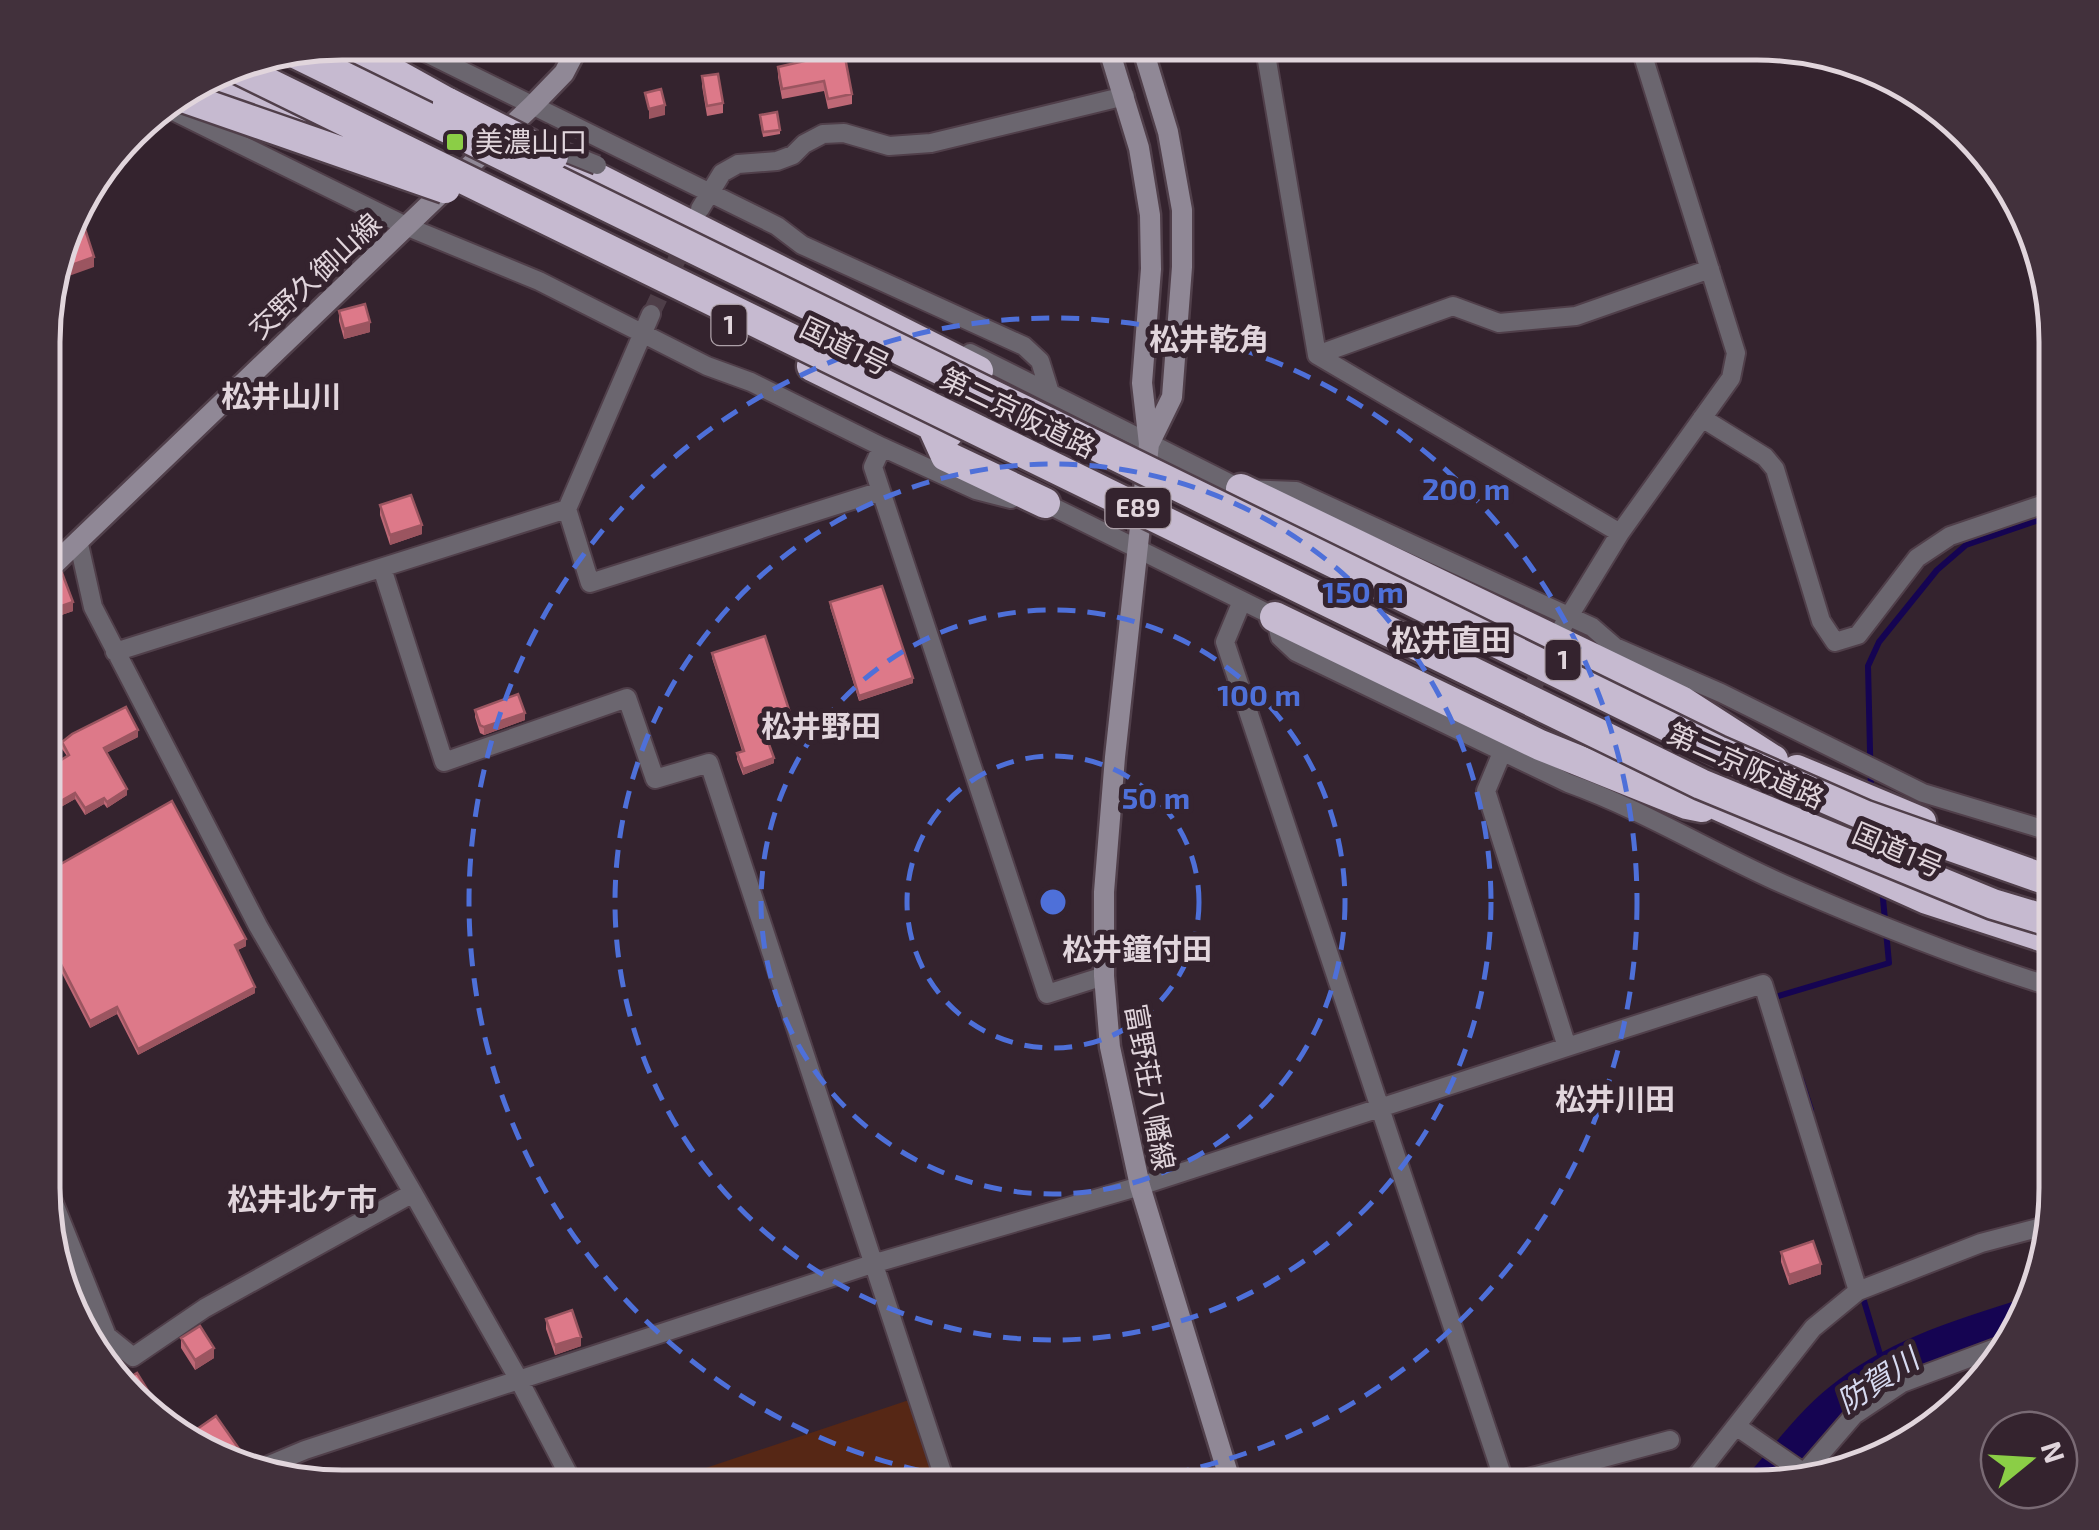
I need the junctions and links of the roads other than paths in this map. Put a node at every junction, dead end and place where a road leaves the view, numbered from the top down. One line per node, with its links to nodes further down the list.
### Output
1 (372, 61): 13 (highway, 国道1号 / 1)
2 (444, 61): 14 (street)
3 (570, 61): 14 (main road, 交野久御山線)
4 (1113, 61): 11 (main road, 富野荘八幡線)
5 (1153, 61): 26 (main road, 富野荘八幡線)
6 (1267, 61): 22 (street)
7 (1646, 61): 19 (street)
8 (314, 62): 47 (highway, 第二京阪道路 / E89, bridge)
9 (251, 75): 18 (highway, 第二京阪道路 / E89, bridge)
10 (219, 89): 25 (highway, 国道1号 / 1, bridge)
11 (1125, 96): 16 (street); 26 (main road, 富野荘八幡線)
12 (196, 101): 18 (highway, bridge)
13 (448, 103): 23 (street, bridge); 43 (highway, 国道1号 / 1, bridge)
14 (532, 105): 16 (street); 17 (main road, 交野久御山線)
15 (178, 113): 17 (street)
16 (705, 201): 23 (street)
17 (408, 227): 21 (street); 34 (main road, 交野久御山線)
18 (575, 234): 48 (highway, 第二京阪道路 / E89, bridge)
19 (1710, 269): 22 (street); 24 (street)
20 (651, 314): 21 (street)
21 (643, 333): 27 (street); 32 (street)
22 (1317, 354): 33 (street)
23 (1050, 393): 26 (street)
24 (1702, 418): 31 (street); 33 (street)
25 (940, 429): 30 (highway); 44 (highway, 国道1号 / 1)
26 (1149, 444): 28 (street); 35 (main road, 富野荘八幡線)
27 (882, 447): 29 (street); 30 (street)
28 (1240, 490): 40 (street); 43 (highway)
29 (881, 492): 32 (street); 50 (street)
30 (1045, 503): 35 (street)
31 (2038, 506)
32 (566, 510): 37 (street)
33 (1620, 533): 40 (street)
34 (78, 540): 36 (main road, 交野久御山線); 41 (street)
35 (1138, 549): 38 (street); 50 (main road, 富野荘八幡線)
36 (60, 558)
37 (382, 568): 41 (street); 58 (street)
38 (1242, 600): 39 (street); 53 (street)
39 (1275, 617): 42 (street); 44 (highway)
40 (1565, 624): 45 (street)
41 (115, 652): 55 (street)
42 (1506, 744): 51 (street); 52 (street)
43 (1773, 760): 46 (highway, 国道1号 / 1)
44 (1725, 810): 49 (highway, 国道1号 / 1)
45 (2038, 828)
46 (2038, 864)
47 (2038, 877)
48 (2038, 917)
49 (2038, 936)
50 (1104, 976): 54 (main road, 富野荘八幡線)
51 (2038, 983)
52 (1567, 1046): 53 (street); 59 (street)
53 (1381, 1107): 54 (street); 70 (street)
54 (1140, 1186): 58 (street); 69 (main road, 富野荘八幡線)
55 (414, 1193): 56 (street); 61 (street)
56 (62, 1223)
57 (2036, 1228): 59 (street)
58 (874, 1263): 61 (street); 68 (street)
59 (1858, 1291): 62 (street)
60 (1987, 1351): 65 (street)
61 (519, 1380): 64 (street); 67 (street)
62 (1736, 1426): 66 (street); 72 (street)
63 (1670, 1440): 71 (street)
64 (276, 1462)
65 (1812, 1464)
66 (1796, 1468)
67 (565, 1469)
68 (941, 1469)
69 (1227, 1470)
70 (1495, 1470)
71 (1560, 1470)
72 (1702, 1470)

